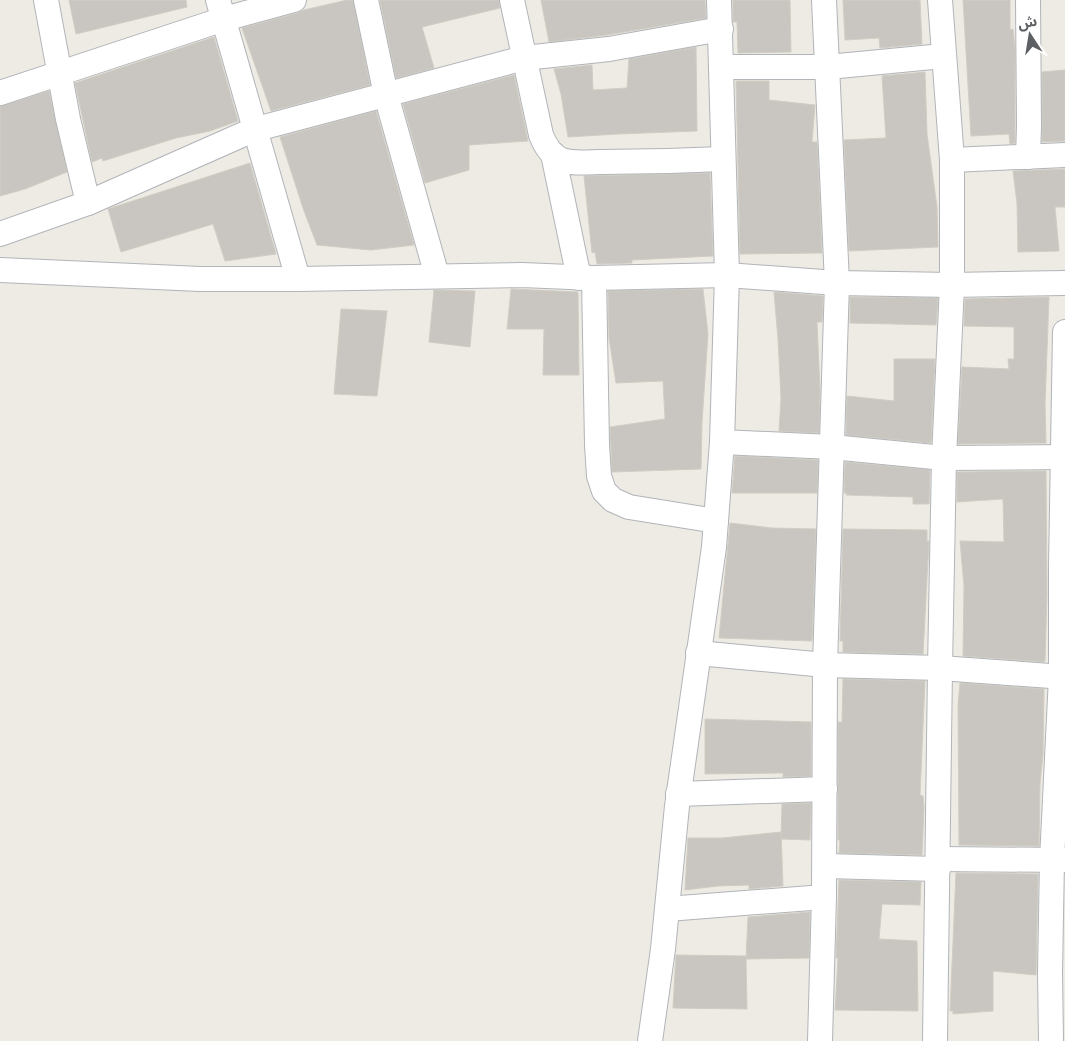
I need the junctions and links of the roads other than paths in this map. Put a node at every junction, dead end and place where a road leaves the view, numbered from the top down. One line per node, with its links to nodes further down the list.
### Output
1 (46, 0): 15 (street)
2 (294, 0): 9 (street)
3 (366, 0): 17 (street)
4 (512, 0): 12 (street)
5 (719, 0): 10 (street)
6 (824, 0): 13 (street)
7 (940, 0): 11 (street)
8 (1028, 0): 21 (street)
9 (221, 10): 15 (street); 18 (street)
10 (721, 29): 12 (street); 14 (street)
11 (943, 56): 13 (street); 23 (street)
12 (524, 58): 17 (street); 19 (street)
13 (828, 67): 14 (street); 31 (street)
14 (722, 68): 22 (street)
15 (60, 73): 16 (street); 24 (street)
16 (0, 92)
17 (386, 95): 18 (street); 27 (street)
18 (254, 130): 24 (street); 30 (street)
19 (552, 154): 22 (street); 29 (street)
20 (1065, 155): 21 (street)
21 (1028, 157): 23 (street)
22 (723, 159): 28 (street)
23 (952, 160): 33 (street)
24 (88, 203): 25 (street)
25 (0, 234)
26 (0, 270): 30 (street)
27 (437, 276): 29 (street); 30 (street)
28 (727, 276): 29 (street); 31 (street); 35 (street)
29 (587, 278): 39 (street)
30 (298, 280)
31 (837, 283): 33 (street); 36 (street)
32 (1065, 283): 33 (street)
33 (952, 284): 38 (street)
34 (1065, 332): 37 (street)
35 (722, 442): 36 (street); 39 (street)
36 (832, 447): 38 (street); 41 (street)
37 (1064, 457): 38 (street); 43 (street)
38 (944, 458): 42 (street)
39 (716, 521): 40 (street)
40 (698, 653): 41 (street); 45 (street)
41 (824, 665): 42 (street); 44 (street)
42 (940, 668): 43 (street); 47 (street)
43 (1063, 677): 46 (street)
44 (825, 789): 45 (street); 48 (street)
45 (678, 794): 50 (street)
46 (1059, 860): 47 (street); 54 (street)
47 (938, 864): 48 (street); 53 (street)
48 (825, 866): 49 (street)
49 (824, 897): 50 (street); 52 (street)
50 (667, 909): 51 (street)
51 (650, 1041)
52 (820, 1041)
53 (935, 1041)
54 (1051, 1041)

